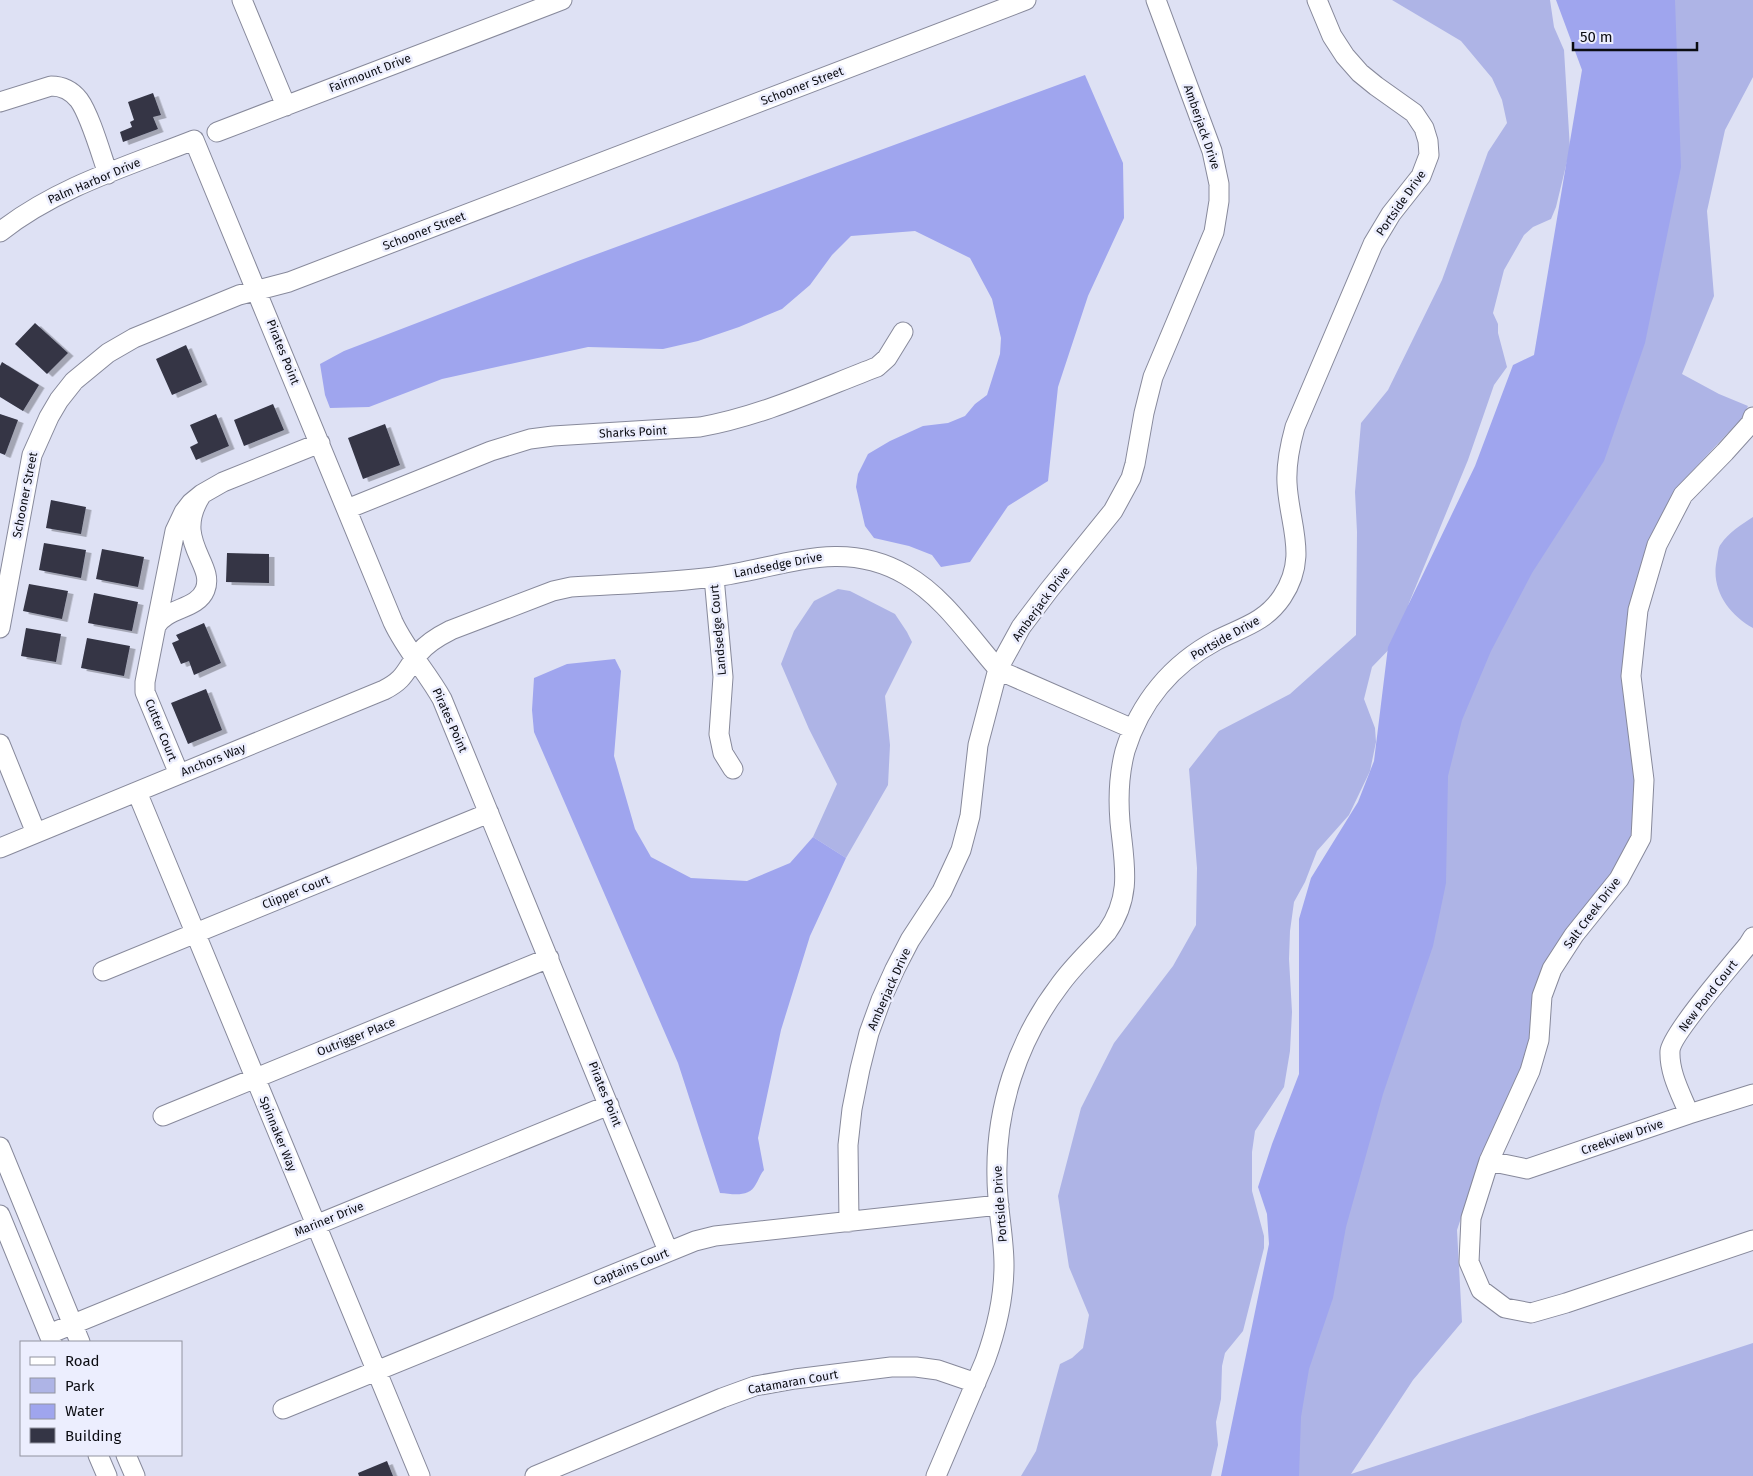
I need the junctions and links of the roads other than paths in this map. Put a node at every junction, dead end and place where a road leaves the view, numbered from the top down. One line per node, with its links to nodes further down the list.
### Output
1 (242, 0): 7 (street)
2 (562, 0): 7 (street, Fairmount Drive)
3 (1026, 0): 12 (street, Schooner Street)
4 (1156, 0): 22 (street, Amberjack Drive)
5 (1317, 0): 23 (street, Portside Drive)
6 (0, 102): 10 (street)
7 (286, 106): 8 (street)
8 (217, 132)
9 (194, 140): 10 (street, Palm Harbor Drive); 12 (street, Pirates Point)
10 (108, 174): 11 (street, Palm Harbor Drive)
11 (0, 232)
12 (257, 291): 15 (street, Pirates Point); 20 (street, Schooner Street)
13 (903, 332): 17 (street, Sharks Point)
14 (1753, 417): 41 (street, Salt Creek Drive)
15 (320, 443): 16 (street, Cutter Court); 17 (street, Pirates Point)
16 (202, 494): 19 (street, Cutter Court); 19 (street)
17 (347, 509): 21 (street, Pirates Point)
18 (714, 577): 21 (street, Landsedge Drive); 22 (street, Landsedge Drive); 25 (street, Landsedge Court)
19 (156, 626): 26 (street, Cutter Court)
20 (0, 628)
21 (414, 658): 26 (street, Anchors Way); 28 (street, Pirates Point)
22 (998, 669): 23 (street, Landsedge Drive); 44 (street, Amberjack Drive)
23 (1133, 729): 42 (street, Portside Drive)
24 (0, 744): 29 (street)
25 (733, 769)
26 (179, 774): 27 (street, Anchors Way)
27 (137, 792): 29 (street, Anchors Way); 31 (street, Spinnaker Way)
28 (489, 813): 31 (street, Clipper Court); 33 (street, Pirates Point)
29 (36, 833): 30 (street, Anchors Way)
30 (0, 848)
31 (195, 933): 34 (street, Clipper Court); 35 (street, Spinnaker Way)
32 (1753, 937): 38 (street, New Pond Court)
33 (549, 958): 35 (street, Outrigger Place); 37 (street, Pirates Point)
34 (103, 971)
35 (256, 1078): 39 (street, Outrigger Place); 45 (street, Spinnaker Way)
36 (1753, 1094): 38 (street, Creekview Drive)
37 (609, 1105): 45 (street, Mariner Drive); 47 (street, Pirates Point)
38 (1689, 1114): 41 (street, Creekview Drive)
39 (163, 1116)
40 (0, 1147): 48 (street)
41 (1489, 1161): 46 (street, Salt Creek Drive)
42 (999, 1205): 44 (street, Captains Court); 52 (street, Portside Drive)
43 (0, 1215): 49 (street)
44 (849, 1222): 47 (street, Captains Court)
45 (316, 1224): 48 (street, Mariner Drive); 51 (street, Spinnaker Way)
46 (1753, 1240)
47 (668, 1252): 51 (street, Captains Court)
48 (73, 1324): 49 (street, Mariner Drive); 50 (street)
49 (50, 1338)
50 (80, 1341)
51 (376, 1371): 53 (street, Captains Court); 58 (street, Spinnaker Way)
52 (976, 1382): 59 (street, Catamaran Court); 60 (street, Portside Drive)
53 (283, 1409)
54 (98, 1456): 56 (street)
55 (126, 1456): 57 (street)
56 (107, 1476)
57 (135, 1476)
58 (420, 1476)
59 (535, 1476)
60 (936, 1476)

